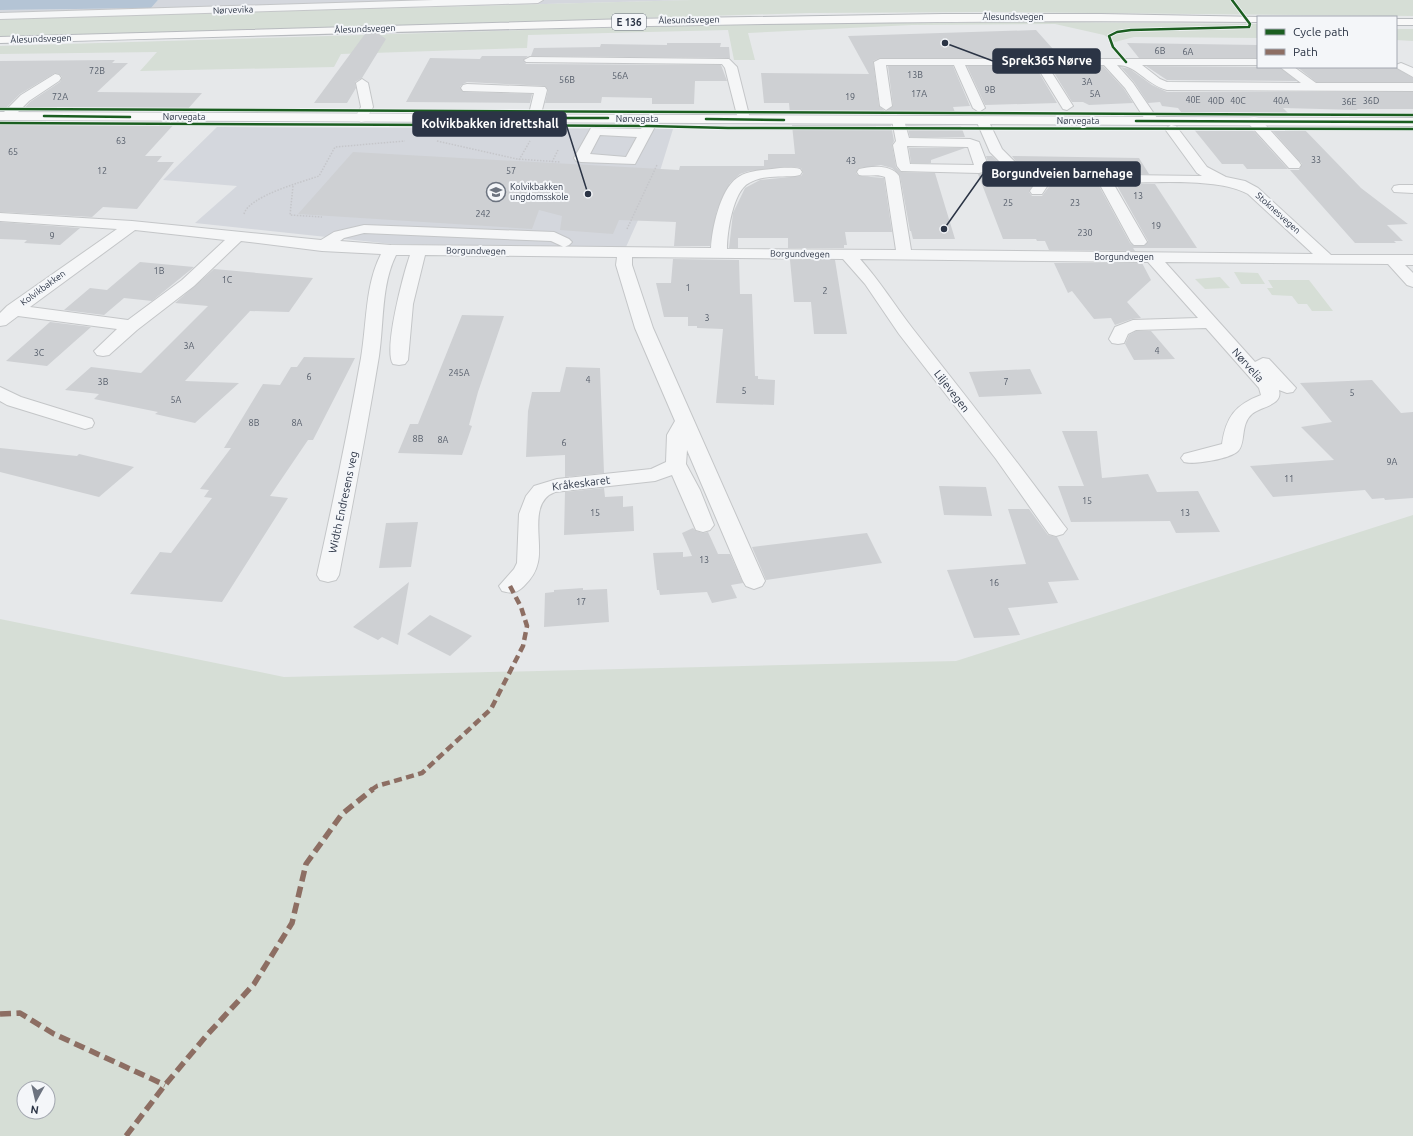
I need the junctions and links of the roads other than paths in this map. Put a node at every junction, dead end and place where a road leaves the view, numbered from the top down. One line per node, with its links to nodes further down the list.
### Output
1 (538, 0): 2 (street, Nørvevika)
2 (387, 2): 3 (street, Nørvevika)
3 (313, 3): 4 (street); 5 (street, Nørvevika)
4 (208, 5)
5 (0, 16)
6 (1257, 19): 9 (main road, Ålesundsvegen / E 136)
7 (1397, 22): 8 (main road)
8 (1413, 22)
9 (0, 40)
10 (530, 60): 35 (street)
11 (958, 62): 16 (street); 28 (street); 30 (street)
12 (1107, 62): 13 (street); 16 (street); 37 (street)
13 (1126, 62): 14 (street); 23 (street)
14 (1213, 62): 15 (street); 23 (street)
15 (1257, 62)
16 (1040, 63): 29 (street)
17 (1401, 66): 19 (street)
18 (1287, 68): 26 (street)
19 (1413, 73)
20 (54, 78): 31 (street, Nørvegata)
21 (34, 81): 27 (street)
22 (362, 83): 32 (street)
23 (1245, 87): 26 (street)
24 (1413, 87): 26 (street)
25 (467, 88): 33 (street)
26 (1314, 88)
27 (0, 102)
28 (886, 106)
29 (1067, 106)
30 (981, 114): 36 (main road, Nørvegata); 37 (main road, Nørvegata); 44 (street)
31 (4, 116): 32 (main road, Nørvegata)
32 (361, 118): 33 (main road, Nørvegata)
33 (534, 118): 34 (main road, Nørvegata)
34 (652, 119): 35 (main road, Nørvegata); 41 (street)
35 (744, 119): 36 (main road, Nørvegata)
36 (898, 120): 42 (street)
37 (1153, 121): 38 (main road, Nørvegata)
38 (1254, 121): 39 (main road, Nørvegata); 43 (street)
39 (1413, 122)
40 (1171, 128): 48 (street, Stoknesvegen)
41 (645, 133)
42 (903, 142): 42 (street)
43 (1294, 165)
44 (1012, 166)
45 (795, 172): 61 (street)
46 (864, 172): 63 (street)
47 (1104, 178): 48 (street, Stoknesvegen); 51 (street, Stoknesvegen); 55 (street)
48 (1222, 181): 65 (street, Stoknesvegen)
49 (1399, 189): 50 (street)
50 (1413, 189)
51 (1037, 191)
52 (0, 217): 53 (street)
53 (132, 225): 54 (street); 69 (street, Kolvikbakken)
54 (237, 237): 56 (street); 71 (street)
55 (1139, 242)
56 (322, 246): 57 (street); 59 (street)
57 (391, 250): 58 (street, Borgundvegen); 83 (street, Width Endresens veg)
58 (419, 251): 59 (street, Borgundvegen); 74 (street)
59 (565, 252): 60 (street, Borgundvegen)
60 (625, 253): 61 (street, Borgundvegen); 77 (street)
61 (719, 253): 62 (street, Borgundvegen)
62 (848, 255): 63 (street, Borgundvegen); 82 (street, Liljevegen)
63 (904, 255): 64 (street, Borgundvegen)
64 (1160, 257): 65 (street, Borgundvegen); 70 (street, Nørvelia); 75 (street, Nørvelia)
65 (1326, 259): 66 (street, Borgundvegen)
66 (1392, 260): 67 (street, Borgundvegen); 68 (street)
67 (1413, 260)
68 (1413, 282)
69 (6, 316): 71 (street, Kolvikbakken)
70 (1210, 323): 72 (street); 79 (street, Nørvelia)
71 (131, 326): 73 (street)
72 (1118, 339)
73 (103, 351)
74 (399, 360)
75 (1287, 388)
76 (0, 393): 78 (street)
77 (684, 422): 80 (street); 84 (street)
78 (85, 423)
79 (1191, 458)
80 (676, 464): 81 (street); 85 (street, Kråkeskaret)
81 (703, 525)
82 (1056, 529)
83 (328, 575)
84 (754, 581)
85 (510, 586)

